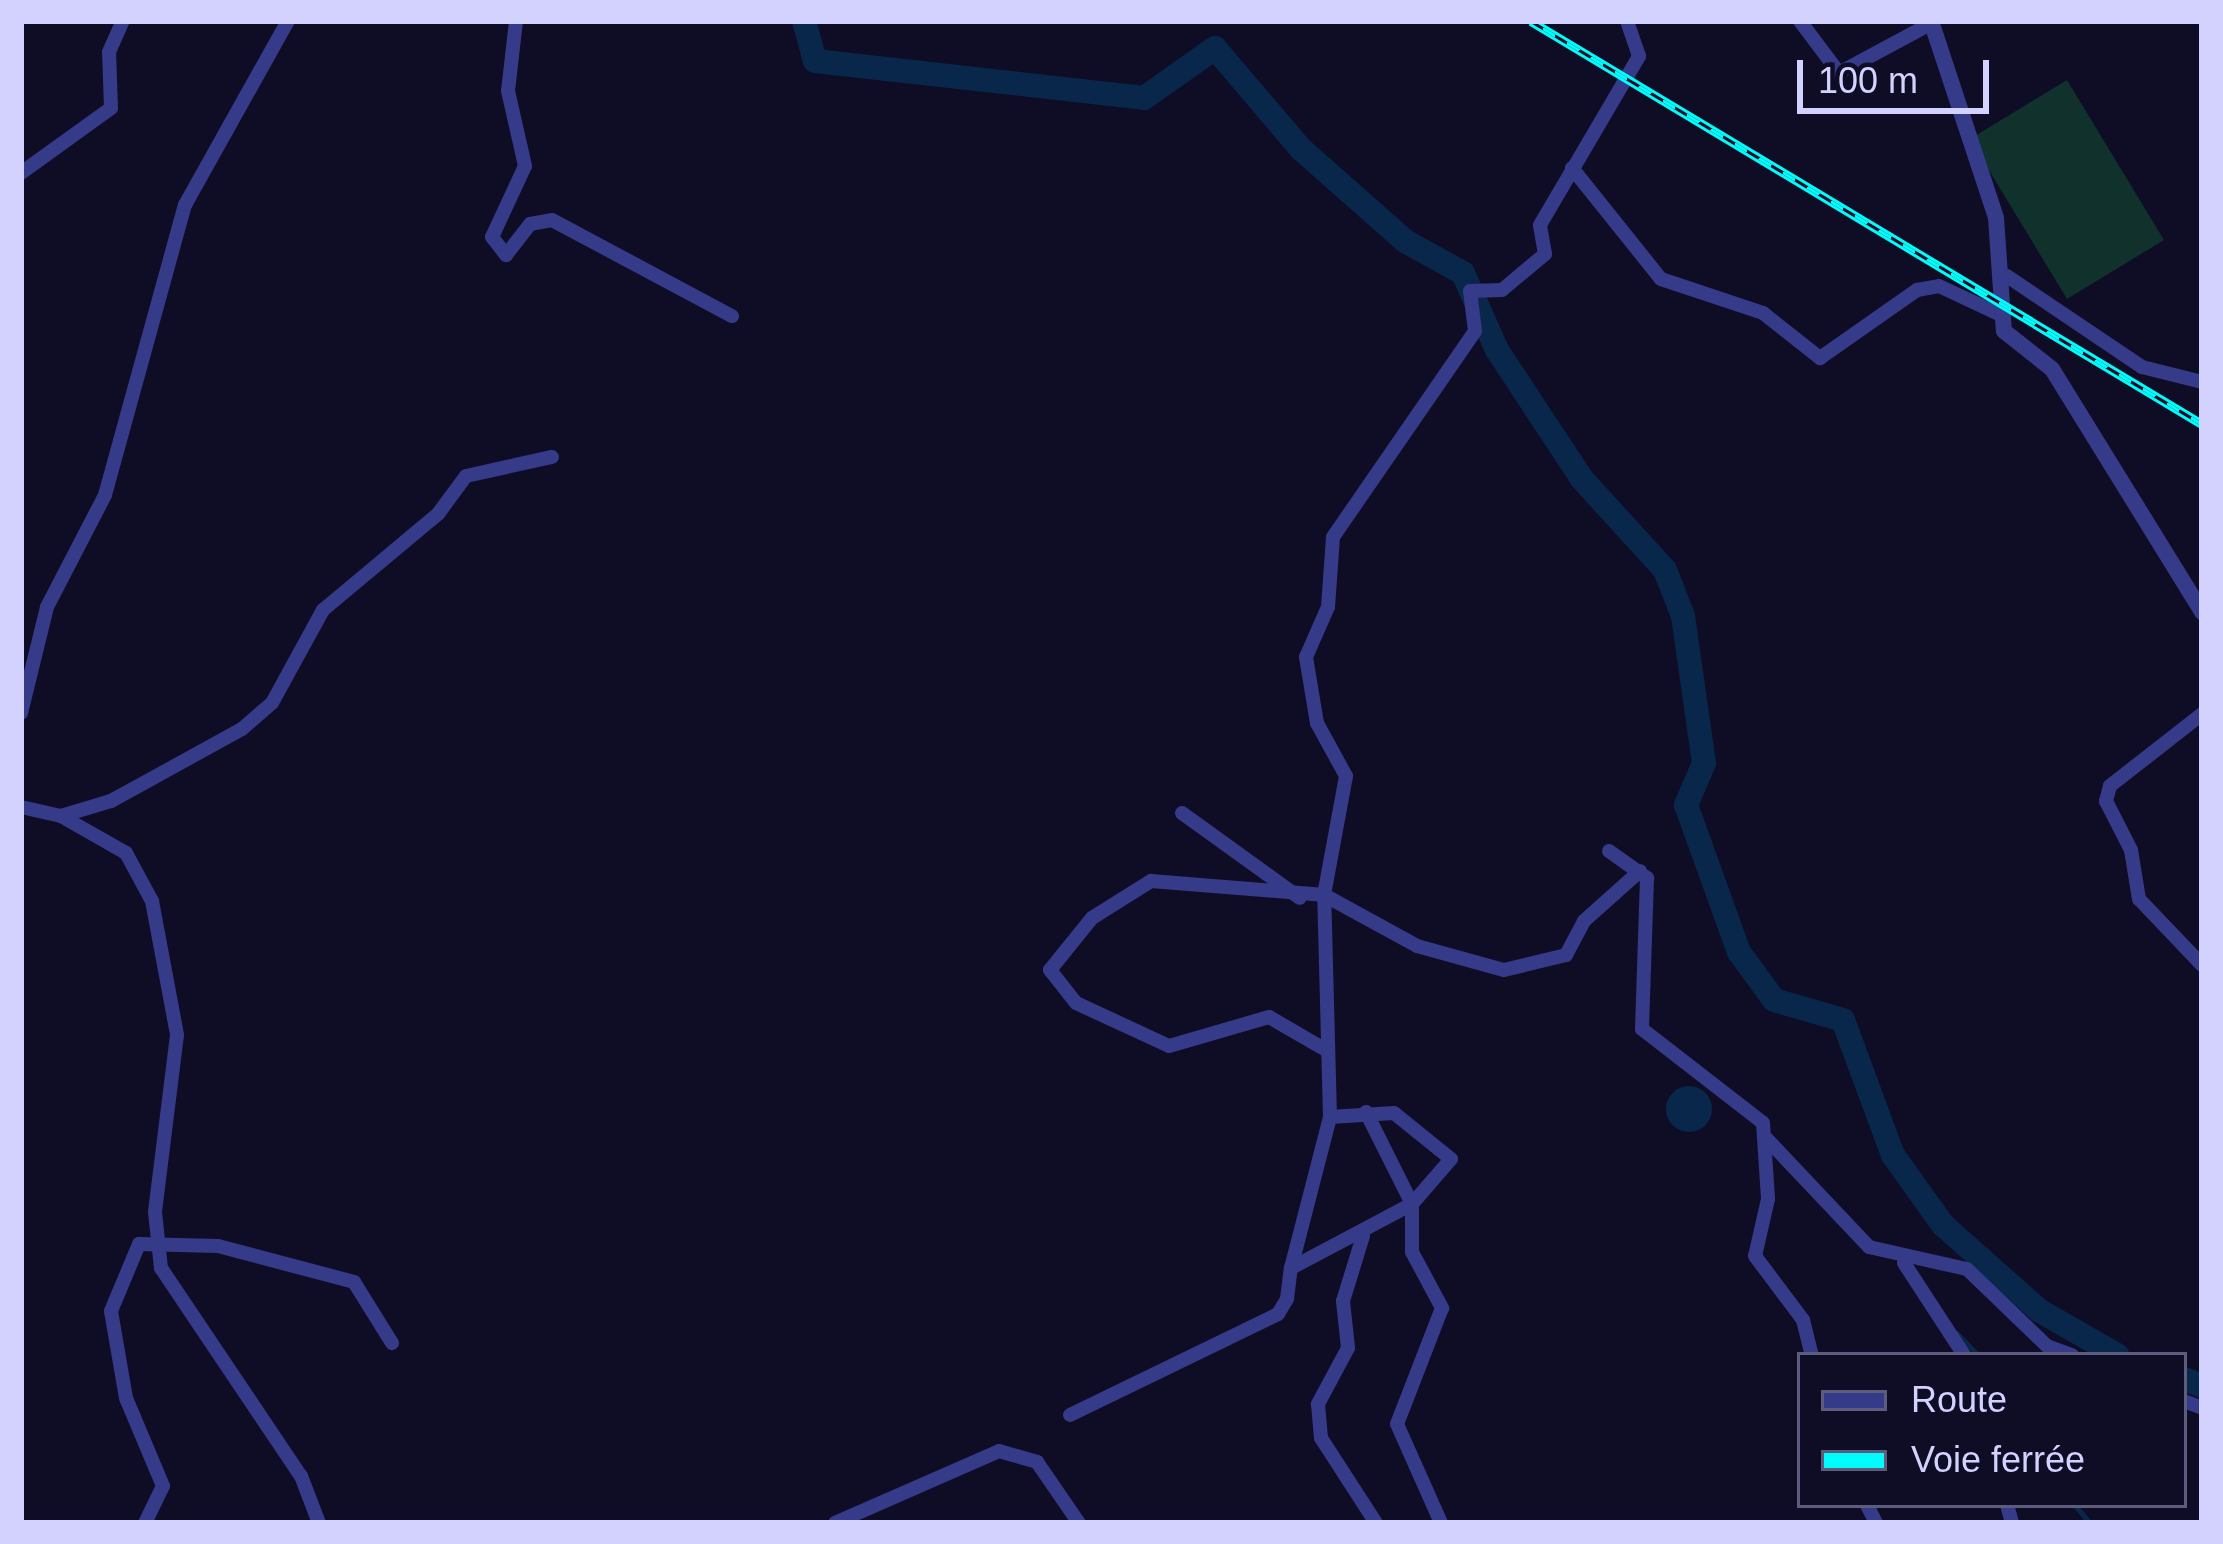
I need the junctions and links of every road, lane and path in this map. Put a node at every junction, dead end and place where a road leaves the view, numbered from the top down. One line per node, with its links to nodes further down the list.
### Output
1 (123, 21): 8 (street)
2 (288, 21): 15 (street)
3 (516, 21): 11 (street)
4 (1628, 21): 7 (street)
5 (1800, 21): 6 (street)
6 (1932, 22): 9 (street)
7 (1572, 168): 10 (street); 22 (street)
8 (21, 172)
9 (2007, 276): 10 (street); 12 (street)
10 (1997, 313): 14 (street)
11 (732, 316)
12 (2202, 382)
13 (552, 457): 19 (street)
14 (2202, 612)
15 (21, 713)
16 (2202, 714): 24 (street)
17 (21, 807): 19 (street)
18 (1182, 813): 23 (street)
19 (61, 816): 31 (street)
20 (1609, 851): 21 (street)
21 (1640, 872): 22 (street); 28 (street)
22 (1324, 895): 23 (street); 25 (street)
23 (1300, 898): 25 (street)
24 (2202, 965)
25 (1326, 1050): 27 (street)
26 (1366, 1112): 27 (street); 29 (street); 29 (street)
27 (1330, 1117): 33 (street)
28 (1766, 1138): 32 (street); 35 (street)
29 (1412, 1204): 30 (street); 44 (street)
30 (1365, 1232): 33 (street); 43 (street)
31 (154, 1238): 34 (street); 39 (street); 40 (street)
32 (1904, 1263): 36 (street); 37 (street)
33 (1291, 1268): 38 (street)
34 (392, 1343)
35 (1811, 1352)
36 (1962, 1352)
37 (2064, 1352)
38 (1070, 1415)
39 (145, 1523)
40 (319, 1523)
41 (836, 1523): 42 (street)
42 (1079, 1523)
43 (1376, 1523)
44 (1441, 1523)

